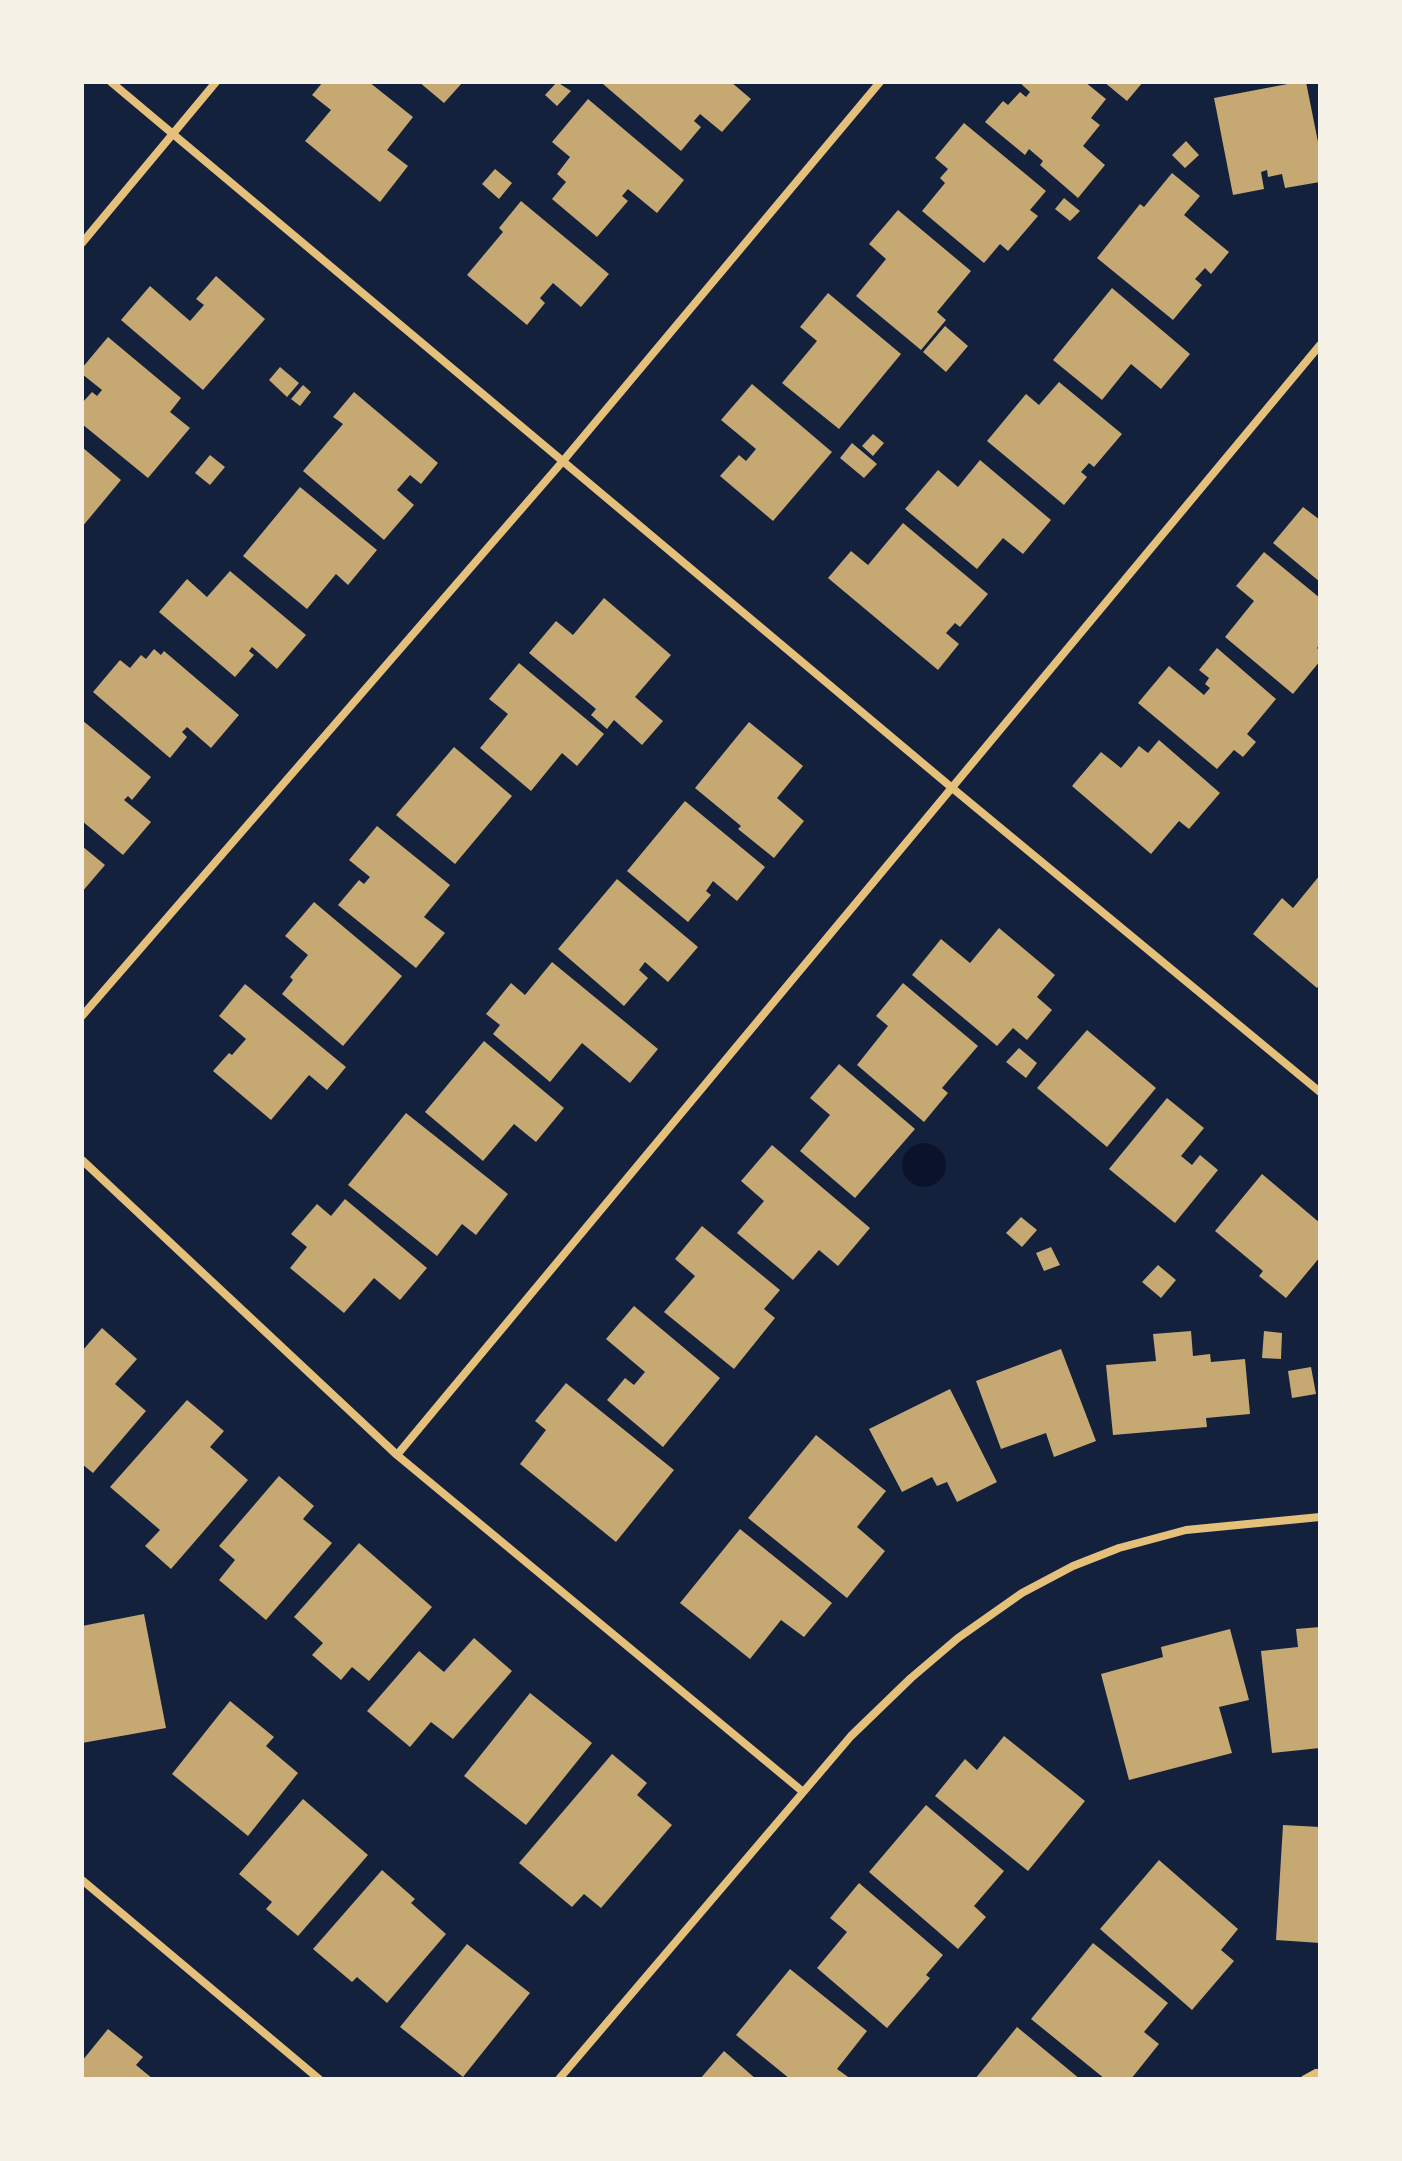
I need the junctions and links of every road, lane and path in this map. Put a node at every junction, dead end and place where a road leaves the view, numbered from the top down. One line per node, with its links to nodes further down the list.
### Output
1 (111, 82): 4 (street)
2 (216, 82): 4 (street)
3 (880, 82): 7 (street)
4 (173, 134): 5 (street); 7 (street)
5 (82, 243)
6 (1320, 345): 8 (street)
7 (563, 461): 8 (street); 9 (street)
8 (951, 787): 10 (street); 12 (street)
9 (82, 1016)
10 (1320, 1092)
11 (82, 1160): 12 (street)
12 (397, 1455): 14 (street)
13 (1320, 1517): 14 (street)
14 (802, 1791): 17 (street)
15 (82, 1880): 16 (street)
16 (319, 2079)
17 (559, 2079)
18 (1305, 2079): 19 (street)
19 (1320, 2079)

